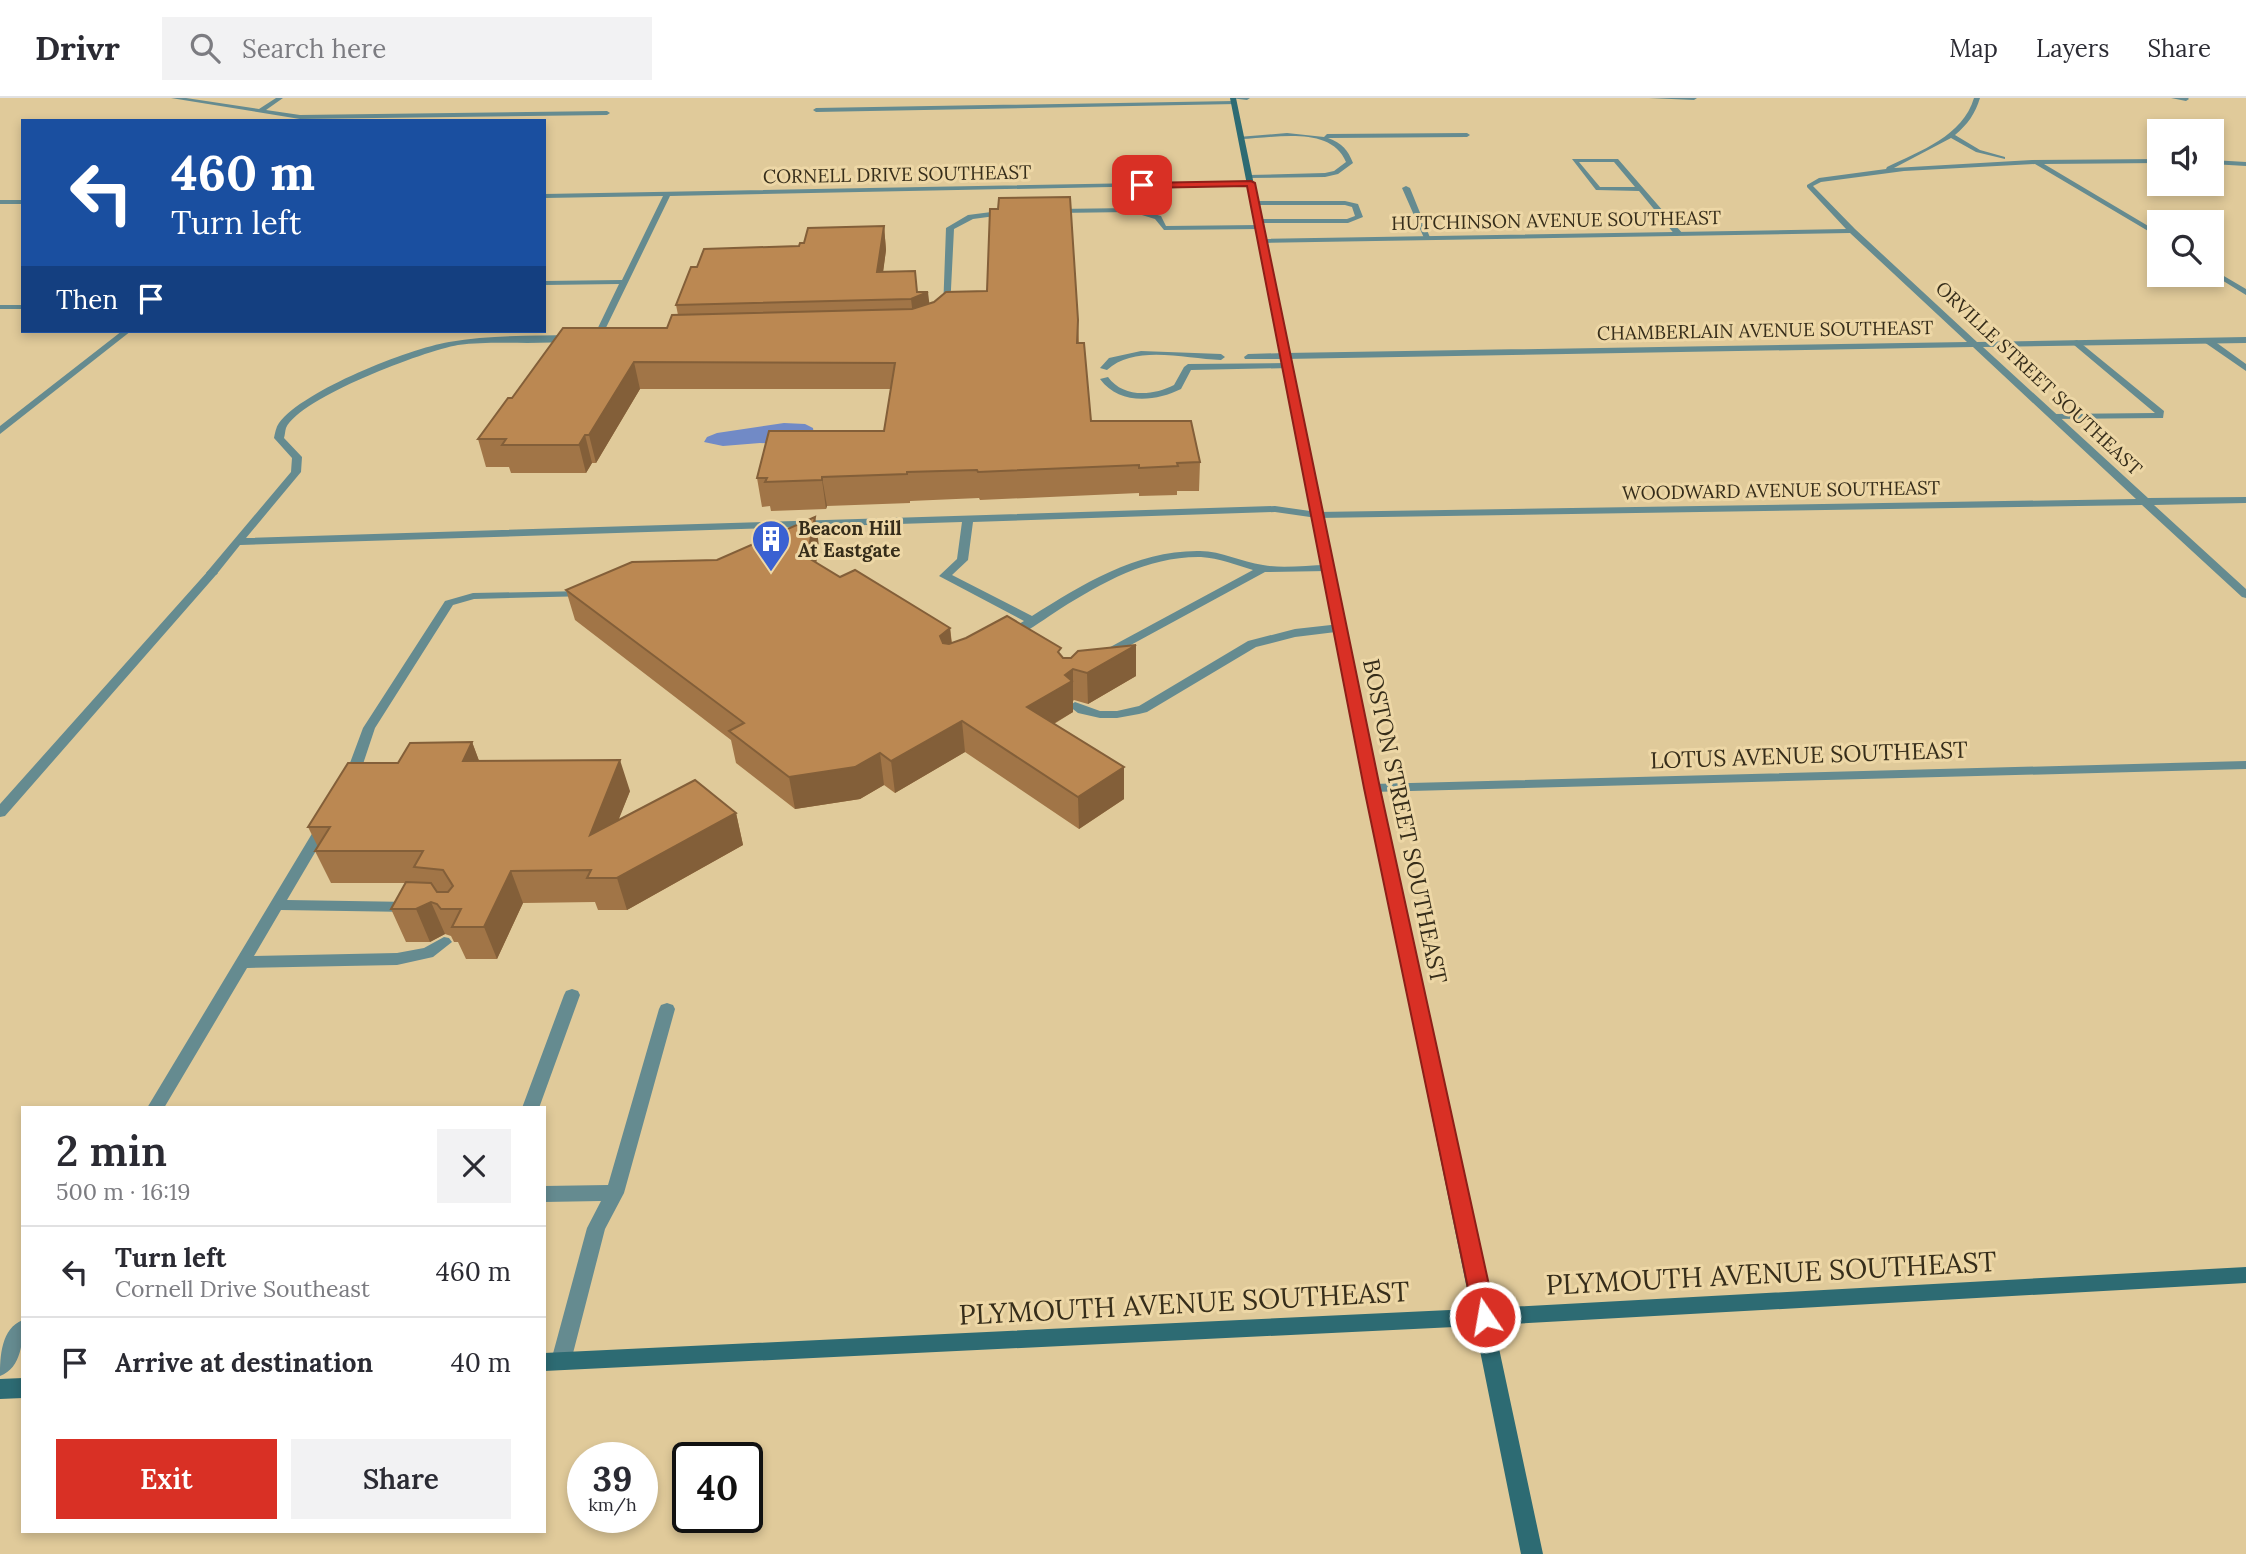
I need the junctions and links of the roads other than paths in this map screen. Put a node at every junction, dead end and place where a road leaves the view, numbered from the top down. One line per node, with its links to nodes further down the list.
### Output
1 (174, 98): 11 (street)
2 (280, 98): 11 (street)
3 (1247, 98): 9 (street)
4 (1652, 98): 5 (street)
5 (1694, 98)
6 (1977, 98): 14 (street)
7 (2174, 98): 8 (street)
8 (2186, 99)
9 (1234, 100): 10 (street); 16 (street, BOSTON STREET SOUTHEAST)
10 (816, 110)
11 (259, 112): 12 (street)
12 (607, 113)
13 (1466, 135): 15 (street)
14 (1951, 135): 18 (street); 21 (street)
15 (1323, 136): 16 (street); 22 (street, CORNELL DRIVE SOUTHEAST)
16 (1241, 137): 22 (street, BOSTON STREET SOUTHEAST)
17 (2147, 161): 18 (street)
18 (2038, 162): 21 (street); 33 (street)
19 (2224, 163): 20 (street)
20 (2246, 164)
21 (1882, 171): 34 (street, ORVILLE STREET SOUTHEAST)
22 (1250, 180): 25 (street, CORNELL DRIVE SOUTHEAST); 29 (street, BOSTON STREET SOUTHEAST)
23 (1406, 188): 36 (street)
24 (1641, 189): 24 (street); 35 (street)
25 (668, 193): 26 (street, CORNELL DRIVE SOUTHEAST); 39 (street)
26 (546, 196)
27 (0, 202): 28 (street)
28 (21, 202)
29 (1254, 203): 32 (street, BOSTON STREET SOUTHEAST); 32 (street)
30 (1023, 211): 44 (street)
31 (1049, 211): 32 (street)
32 (1258, 224): 37 (street, BOSTON STREET SOUTHEAST)
33 (2147, 228)
34 (1852, 231): 35 (street, HUTCHINSON AVENUE SOUTHEAST); 51 (street, ORVILLE STREET SOUTHEAST)
35 (1679, 234): 36 (street, HUTCHINSON AVENUE SOUTHEAST)
36 (1428, 239): 37 (street, HUTCHINSON AVENUE SOUTHEAST)
37 (1261, 242): 53 (street, BOSTON STREET SOUTHEAST)
38 (2224, 279): 41 (street)
39 (623, 282): 40 (street); 46 (street)
40 (546, 283)
41 (2246, 293)
42 (0, 307): 43 (street)
43 (21, 307)
44 (941, 318)
45 (124, 333): 59 (street)
46 (597, 338): 47 (street); 64 (street)
47 (611, 338)
48 (2207, 340): 49 (street, CHAMBERLAIN AVENUE SOUTHEAST); 50 (street, CHAMBERLAIN AVENUE SOUTHEAST); 56 (street)
49 (2246, 340)
50 (2077, 343): 51 (street, CHAMBERLAIN AVENUE SOUTHEAST); 58 (street)
51 (1977, 344): 53 (street, CHAMBERLAIN AVENUE SOUTHEAST); 58 (street, ORVILLE STREET SOUTHEAST)
52 (1173, 354): 53 (street); 54 (street); 55 (street)
53 (1286, 361): 55 (street); 62 (street, BOSTON STREET SOUTHEAST)
54 (1104, 368)
55 (1188, 368): 57 (street)
56 (2246, 368)
57 (1105, 379)
58 (2055, 417): 61 (street, ORVILLE STREET SOUTHEAST)
59 (0, 431)
60 (2246, 500): 61 (street, WOODWARD AVENUE SOUTHEAST)
61 (2147, 502): 62 (street, WOODWARD AVENUE SOUTHEAST); 68 (street, ORVILLE STREET SOUTHEAST)
62 (1317, 515): 63 (street, WOODWARD AVENUE SOUTHEAST); 65 (street, BOSTON STREET SOUTHEAST)
63 (968, 520): 64 (street, WOODWARD AVENUE SOUTHEAST); 69 (street)
64 (237, 542): 77 (street)
65 (1327, 568): 66 (street); 70 (street, BOSTON STREET SOUTHEAST)
66 (1263, 569): 69 (street); 72 (street)
67 (597, 592): 76 (street)
68 (2246, 595)
69 (1033, 621): 71 (street)
70 (1340, 628): 73 (street); 75 (street, BOSTON STREET SOUTHEAST)
71 (998, 641)
72 (1095, 661)
73 (1074, 706)
74 (2246, 765): 75 (street, LOTUS AVENUE SOUTHEAST)
75 (1372, 788): 90 (street, BOSTON STREET SOUTHEAST)
76 (344, 792)
77 (0, 813)
78 (330, 814): 79 (street)
79 (277, 905): 80 (street); 82 (street)
80 (432, 907)
81 (444, 942): 82 (street)
82 (242, 962): 85 (street)
83 (572, 995): 86 (street)
84 (667, 1009): 88 (street)
85 (156, 1106)
86 (531, 1106)
87 (546, 1194): 88 (street)
88 (615, 1194): 92 (street)
89 (2246, 1275): 90 (street, PLYMOUTH AVENUE SOUTHEAST)
90 (1485, 1317): 92 (street, PLYMOUTH AVENUE SOUTHEAST); 96 (street, BOSTON STREET SOUTHEAST)
91 (21, 1332): 93 (street)
92 (552, 1362)
93 (0, 1367)
94 (21, 1388): 95 (street)
95 (0, 1390)
96 (1532, 1554)

